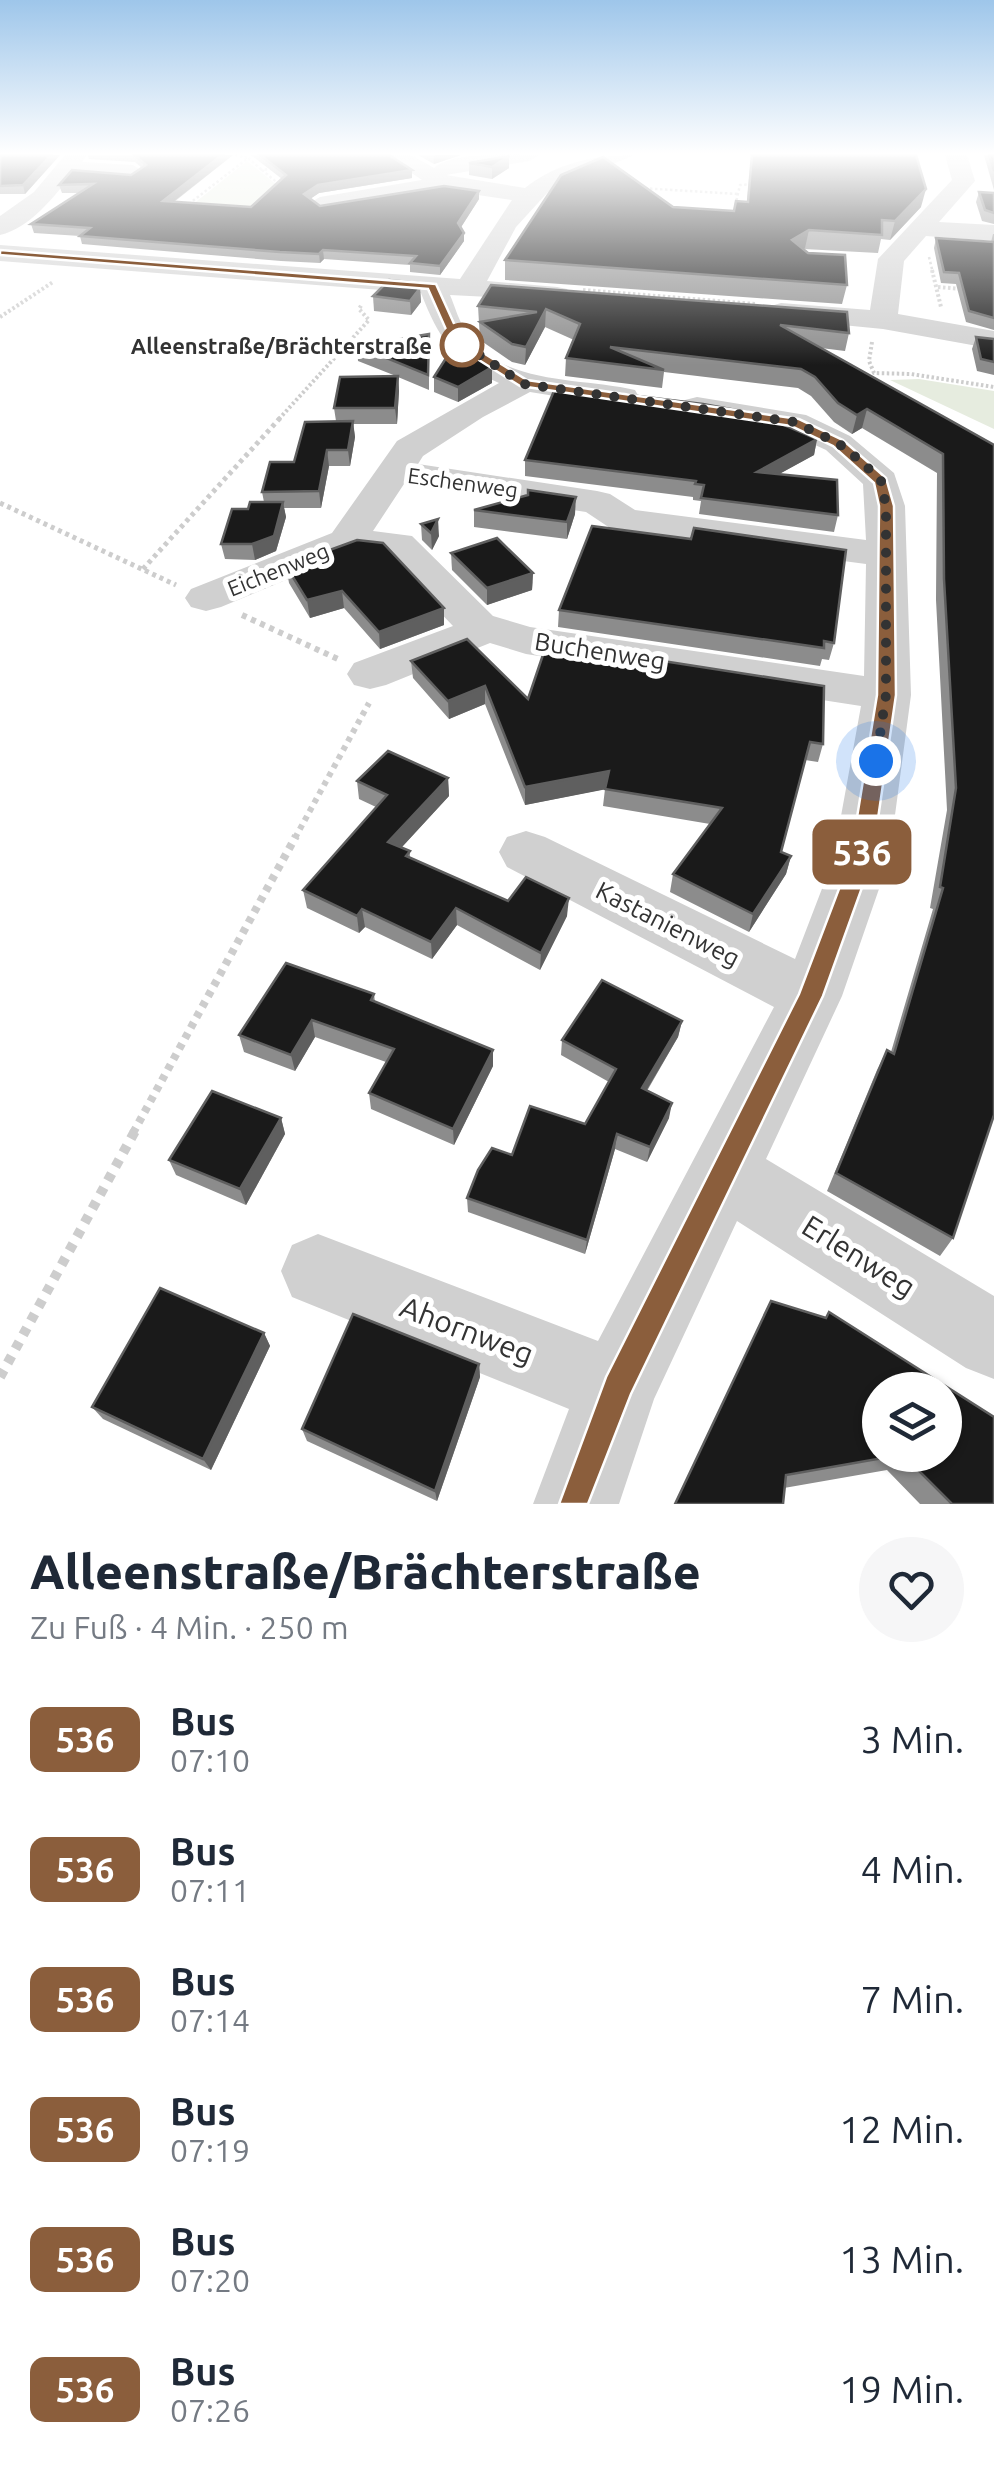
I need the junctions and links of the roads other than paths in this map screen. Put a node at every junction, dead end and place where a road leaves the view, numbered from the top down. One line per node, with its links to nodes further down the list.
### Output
1 (503, 225): 10 (street)
2 (930, 225): 4 (street)
3 (994, 232): 4 (street)
4 (922, 236): 13 (street)
5 (116, 240): 8 (street)
6 (309, 244): 9 (street)
7 (0, 253): 8 (street)
8 (87, 260): 9 (street)
9 (280, 274): 10 (street)
10 (450, 287): 11 (street); 15 (street)
11 (590, 293)
12 (760, 308): 13 (street)
13 (883, 320): 14 (street)
14 (988, 339)
15 (524, 384): 16 (street, Eichenweg); 18 (street)
16 (391, 471): 17 (street, Eichenweg); 18 (street, Eschenweg)
17 (346, 541): 19 (street, Eichenweg); 20 (street, Buchenweg)
18 (886, 555): 22 (street)
19 (206, 598)
20 (486, 629): 21 (street); 22 (street, Buchenweg)
21 (370, 674)
22 (886, 695): 24 (street)
23 (526, 852): 24 (street, Kastanienweg)
24 (811, 996): 25 (street)
25 (724, 1172): 27 (street, Erlenweg); 28 (street)
26 (318, 1271): 28 (street, Ahornweg)
27 (994, 1340)
28 (617, 1388): 29 (street)
29 (576, 1504)

